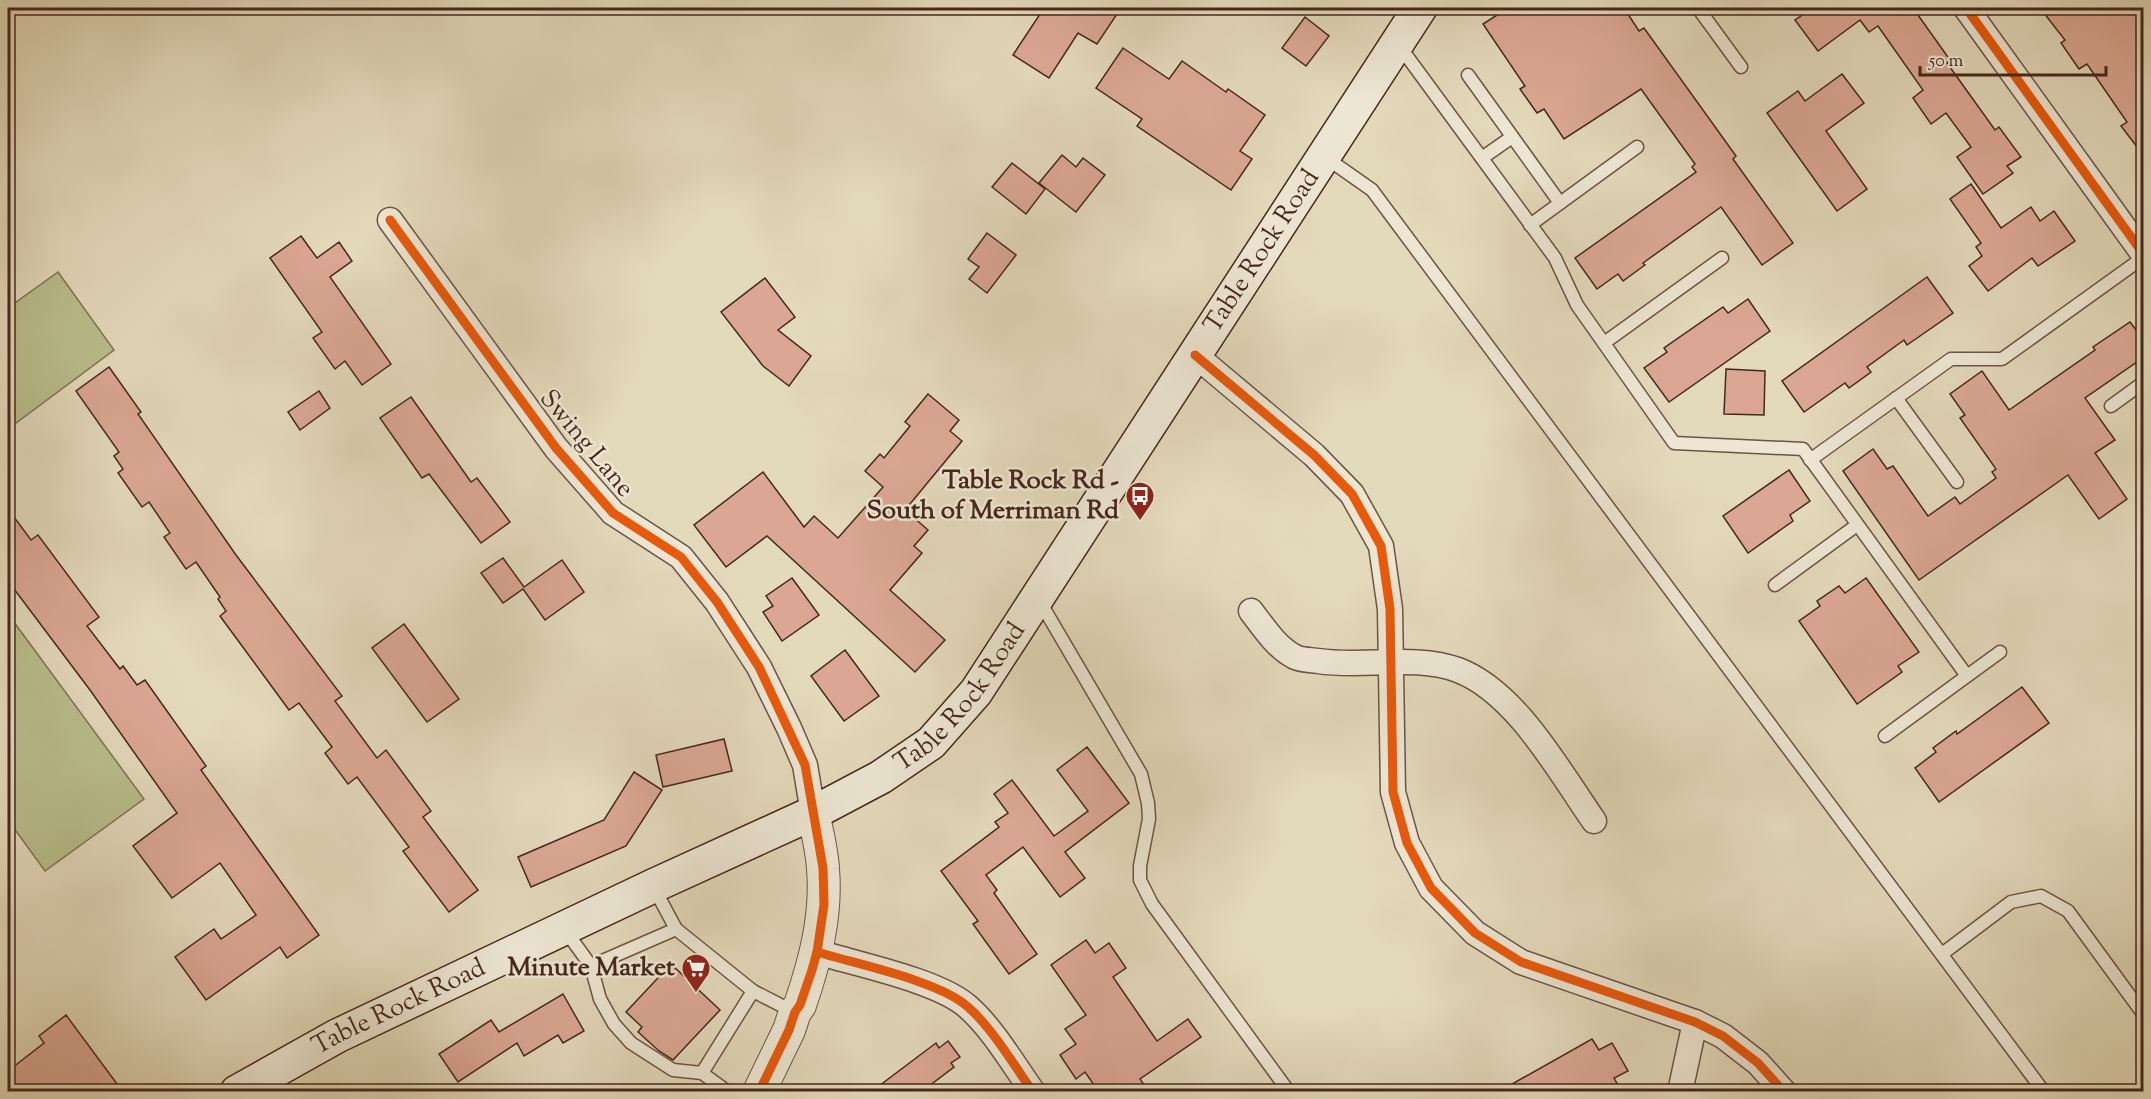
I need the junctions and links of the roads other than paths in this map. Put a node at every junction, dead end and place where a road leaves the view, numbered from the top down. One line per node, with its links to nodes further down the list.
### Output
1 (1420, 8): 4 (main road, Table Rock Road)
2 (1966, 8): 14 (street)
3 (1703, 10): 5 (lane)
4 (1398, 43): 9 (main road, Table Rock Road); 10 (lane)
5 (1741, 67)
6 (1468, 75): 7 (lane)
7 (1512, 137): 10 (lane); 11 (lane)
8 (1637, 147): 11 (lane)
9 (1324, 156): 17 (main road, Table Rock Road); 37 (lane)
10 (1482, 158): 13 (lane)
11 (1560, 203): 13 (lane)
12 (390, 220): 31 (street, Swing Lane)
13 (1530, 225): 16 (lane)
14 (2144, 256): 19 (lane)
15 (1722, 258): 16 (lane)
16 (1604, 343): 21 (lane)
17 (1195, 355): 25 (main road, Table Rock Road); 28 (street)
18 (2144, 382): 20 (lane)
19 (1896, 398): 21 (lane); 22 (lane)
20 (2111, 406)
21 (1810, 460): 23 (lane)
22 (1957, 482)
23 (1857, 525): 24 (lane); 29 (lane)
24 (1775, 585)
25 (1037, 597): 31 (main road, Table Rock Road); 48 (lane)
26 (1251, 611): 28 (street)
27 (2000, 652): 29 (lane)
28 (1390, 663): 32 (street); 42 (street)
29 (1967, 676): 30 (lane)
30 (1885, 736)
31 (813, 813): 33 (main road, Table Rock Road); 36 (street)
32 (1594, 820)
33 (653, 886): 34 (main road, Table Rock Road); 35 (lane)
34 (564, 928): 38 (lane); 44 (main road, Table Rock Road)
35 (676, 929): 38 (lane); 39 (lane)
36 (817, 952): 40 (street); 47 (street)
37 (1942, 954): 41 (lane); 51 (lane)
38 (591, 966): 43 (lane)
39 (753, 991): 40 (lane); 43 (lane)
40 (795, 1012): 46 (street)
41 (2144, 1015)
42 (1695, 1022): 49 (street); 50 (street)
43 (702, 1073): 45 (lane)
44 (237, 1092)
45 (728, 1092)
46 (759, 1092)
47 (1033, 1092)
48 (1289, 1092)
49 (1680, 1092)
50 (1784, 1092)
51 (2044, 1092)

